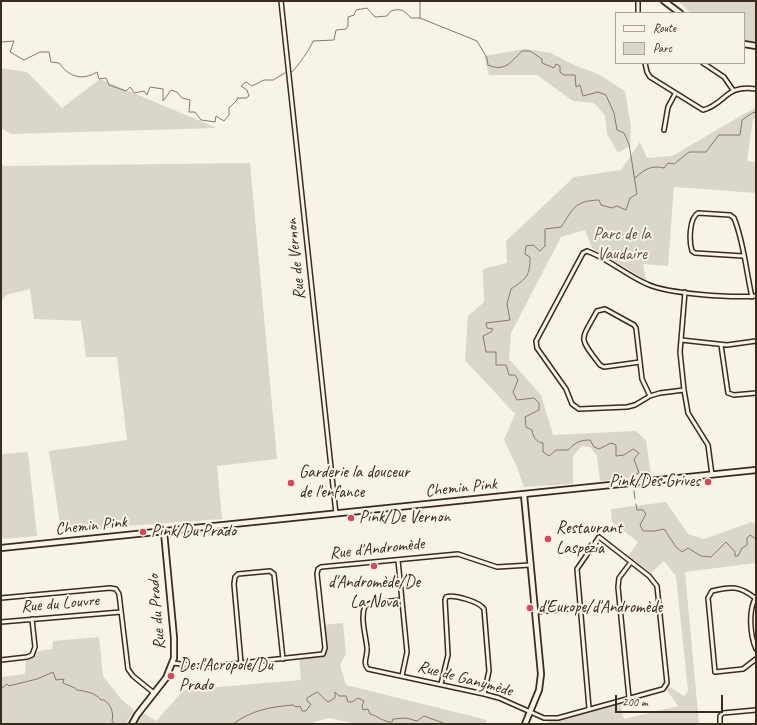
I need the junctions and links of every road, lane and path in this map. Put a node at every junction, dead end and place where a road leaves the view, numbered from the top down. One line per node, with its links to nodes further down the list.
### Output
1 (281, 1): 28 (street, Rue de Vernon)
2 (638, 1): 4 (street)
3 (664, 1): 5 (main road)
4 (638, 12)
5 (679, 12)
6 (745, 44): 7 (main road)
7 (756, 46)
8 (645, 64): 12 (street)
9 (704, 64): 11 (street)
10 (756, 89): 11 (street)
11 (733, 90): 12 (street)
12 (676, 94): 13 (street)
13 (664, 130)
14 (744, 256): 14 (street); 17 (street)
15 (685, 292): 17 (street); 18 (street); 24 (street)
16 (756, 296): 17 (street)
17 (752, 297)
18 (681, 340): 20 (street); 22 (street)
19 (756, 341): 20 (street)
20 (721, 345): 23 (street)
21 (640, 362): 21 (street); 24 (street)
22 (684, 390): 24 (street); 26 (street)
23 (756, 393)
24 (650, 396)
25 (756, 470): 26 (main road, Chemin Pink)
26 (712, 475): 27 (main road, Chemin Pink)
27 (524, 495): 28 (main road, Chemin Pink); 33 (main road)
28 (336, 514): 29 (main road, Chemin Pink)
29 (164, 532): 30 (main road, Chemin Pink); 46 (main road, Rue du Prado)
30 (1, 548)
31 (398, 560): 33 (street, Rue d'Andromède); 36 (street); 43 (street, Rue d'Andromède)
32 (631, 562): 37 (street, Rue de Ganymède); 52 (street); 52 (street, Rue de Ganymède)
33 (530, 565): 39 (main road)
34 (1, 598): 38 (street)
35 (756, 598): 42 (street); 44 (street)
36 (402, 600): 48 (street); 48 (street, Rue de Ganymède)
37 (579, 608): 39 (street); 53 (street)
38 (121, 612): 40 (street, Rue du Louvre); 50 (street)
39 (535, 612): 55 (main road)
40 (32, 619): 41 (street, Rue du Louvre); 45 (street)
41 (1, 622)
42 (756, 649)
43 (283, 659): 47 (street, Rue d'Andromède); 47 (street)
44 (756, 659)
45 (1, 660)
46 (173, 663): 47 (street, Rue d'Andromède); 50 (main road, Rue du Prado)
47 (241, 663)
48 (402, 676): 49 (street, Rue de Ganymède)
49 (441, 684): 51 (street, Rue de Ganymède); 51 (street)
50 (154, 694): 56 (main road, Rue du Prado)
51 (484, 694): 55 (street, Rue de Ganymède)
52 (629, 698): 53 (street, Rue de Ganymède)
53 (589, 708): 55 (street, Rue de Ganymède)
54 (756, 710): 58 (street)
55 (530, 713): 57 (main road)
56 (132, 724)
57 (525, 724)
58 (720, 724)

